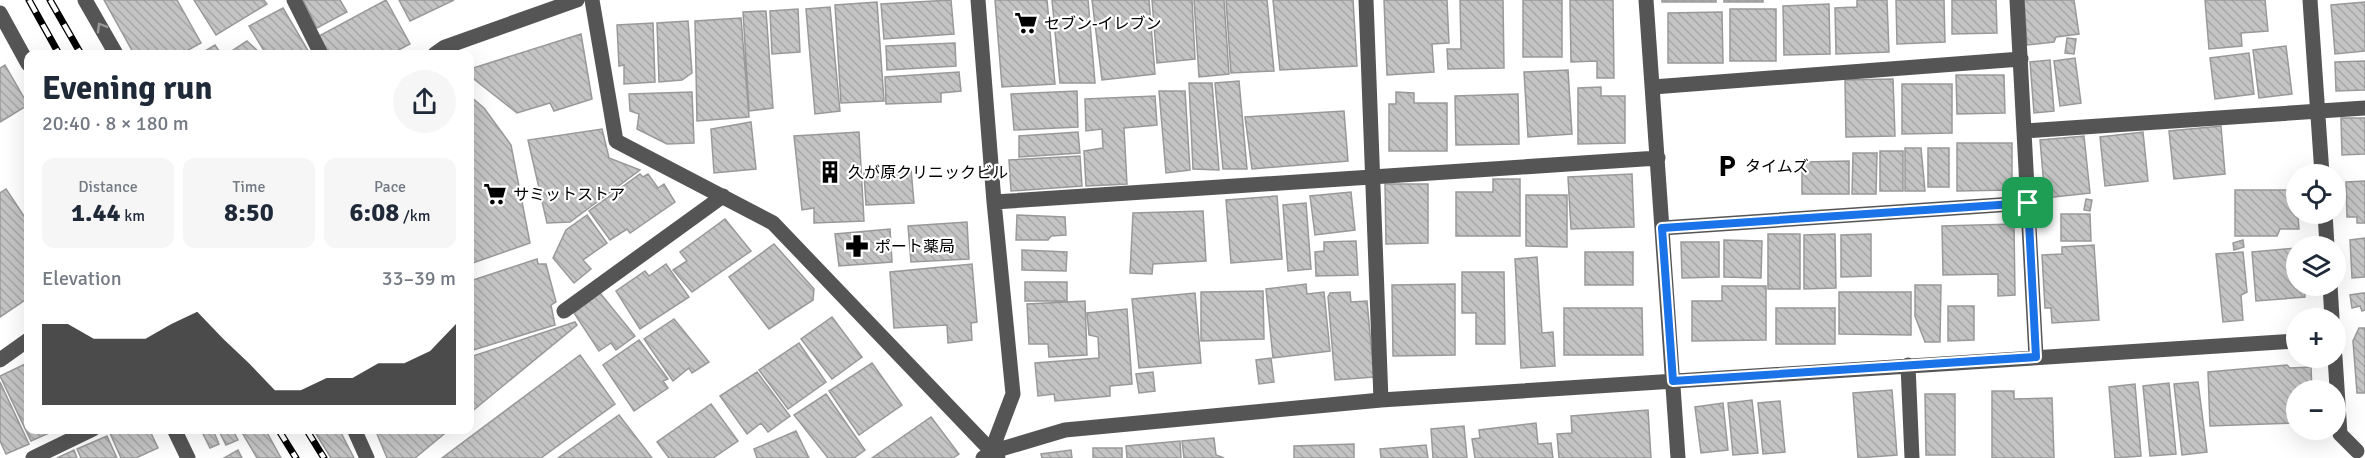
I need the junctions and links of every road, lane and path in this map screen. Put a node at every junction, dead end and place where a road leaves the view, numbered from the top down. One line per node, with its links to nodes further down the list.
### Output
1 (85, 0): 11 (street, one-way to 1)
2 (294, 0): 12 (street)
3 (577, 0): 13 (street)
4 (592, 0): 23 (street)
5 (978, 0): 24 (street)
6 (1366, 0): 22 (street)
7 (1646, 0): 16 (street)
8 (2017, 0): 15 (street)
9 (2310, 0): 18 (street)
10 (0, 13): 14 (street)
11 (114, 50)
12 (319, 50)
13 (441, 50)
14 (24, 57)
15 (2020, 59): 16 (street); 19 (street)
16 (1653, 87): 20 (street)
17 (2365, 108): 18 (street)
18 (2318, 111): 19 (street); 21 (street)
19 (2024, 131): 25 (street)
20 (1658, 158): 22 (street); 26 (street)
21 (2321, 164)
22 (1373, 177): 24 (street); 35 (street)
23 (723, 196): 27 (street); 40 (street)
24 (993, 202): 40 (street)
25 (2028, 203): 26 (street); 30 (street)
26 (1662, 228): 34 (street)
27 (564, 311)
28 (2286, 342): 30 (street)
29 (24, 343): 31 (street)
30 (2036, 357): 32 (street)
31 (0, 360)
32 (1908, 365): 34 (street); 45 (street)
33 (2336, 368): 39 (street)
34 (1673, 381): 35 (street); 44 (street)
35 (1381, 400): 40 (street)
36 (83, 434): 41 (street)
37 (176, 434): 42 (street)
38 (356, 434): 43 (street)
39 (2358, 451)
40 (991, 456)
41 (33, 458)
42 (188, 458)
43 (367, 458)
44 (1678, 458)
45 (1912, 458)

